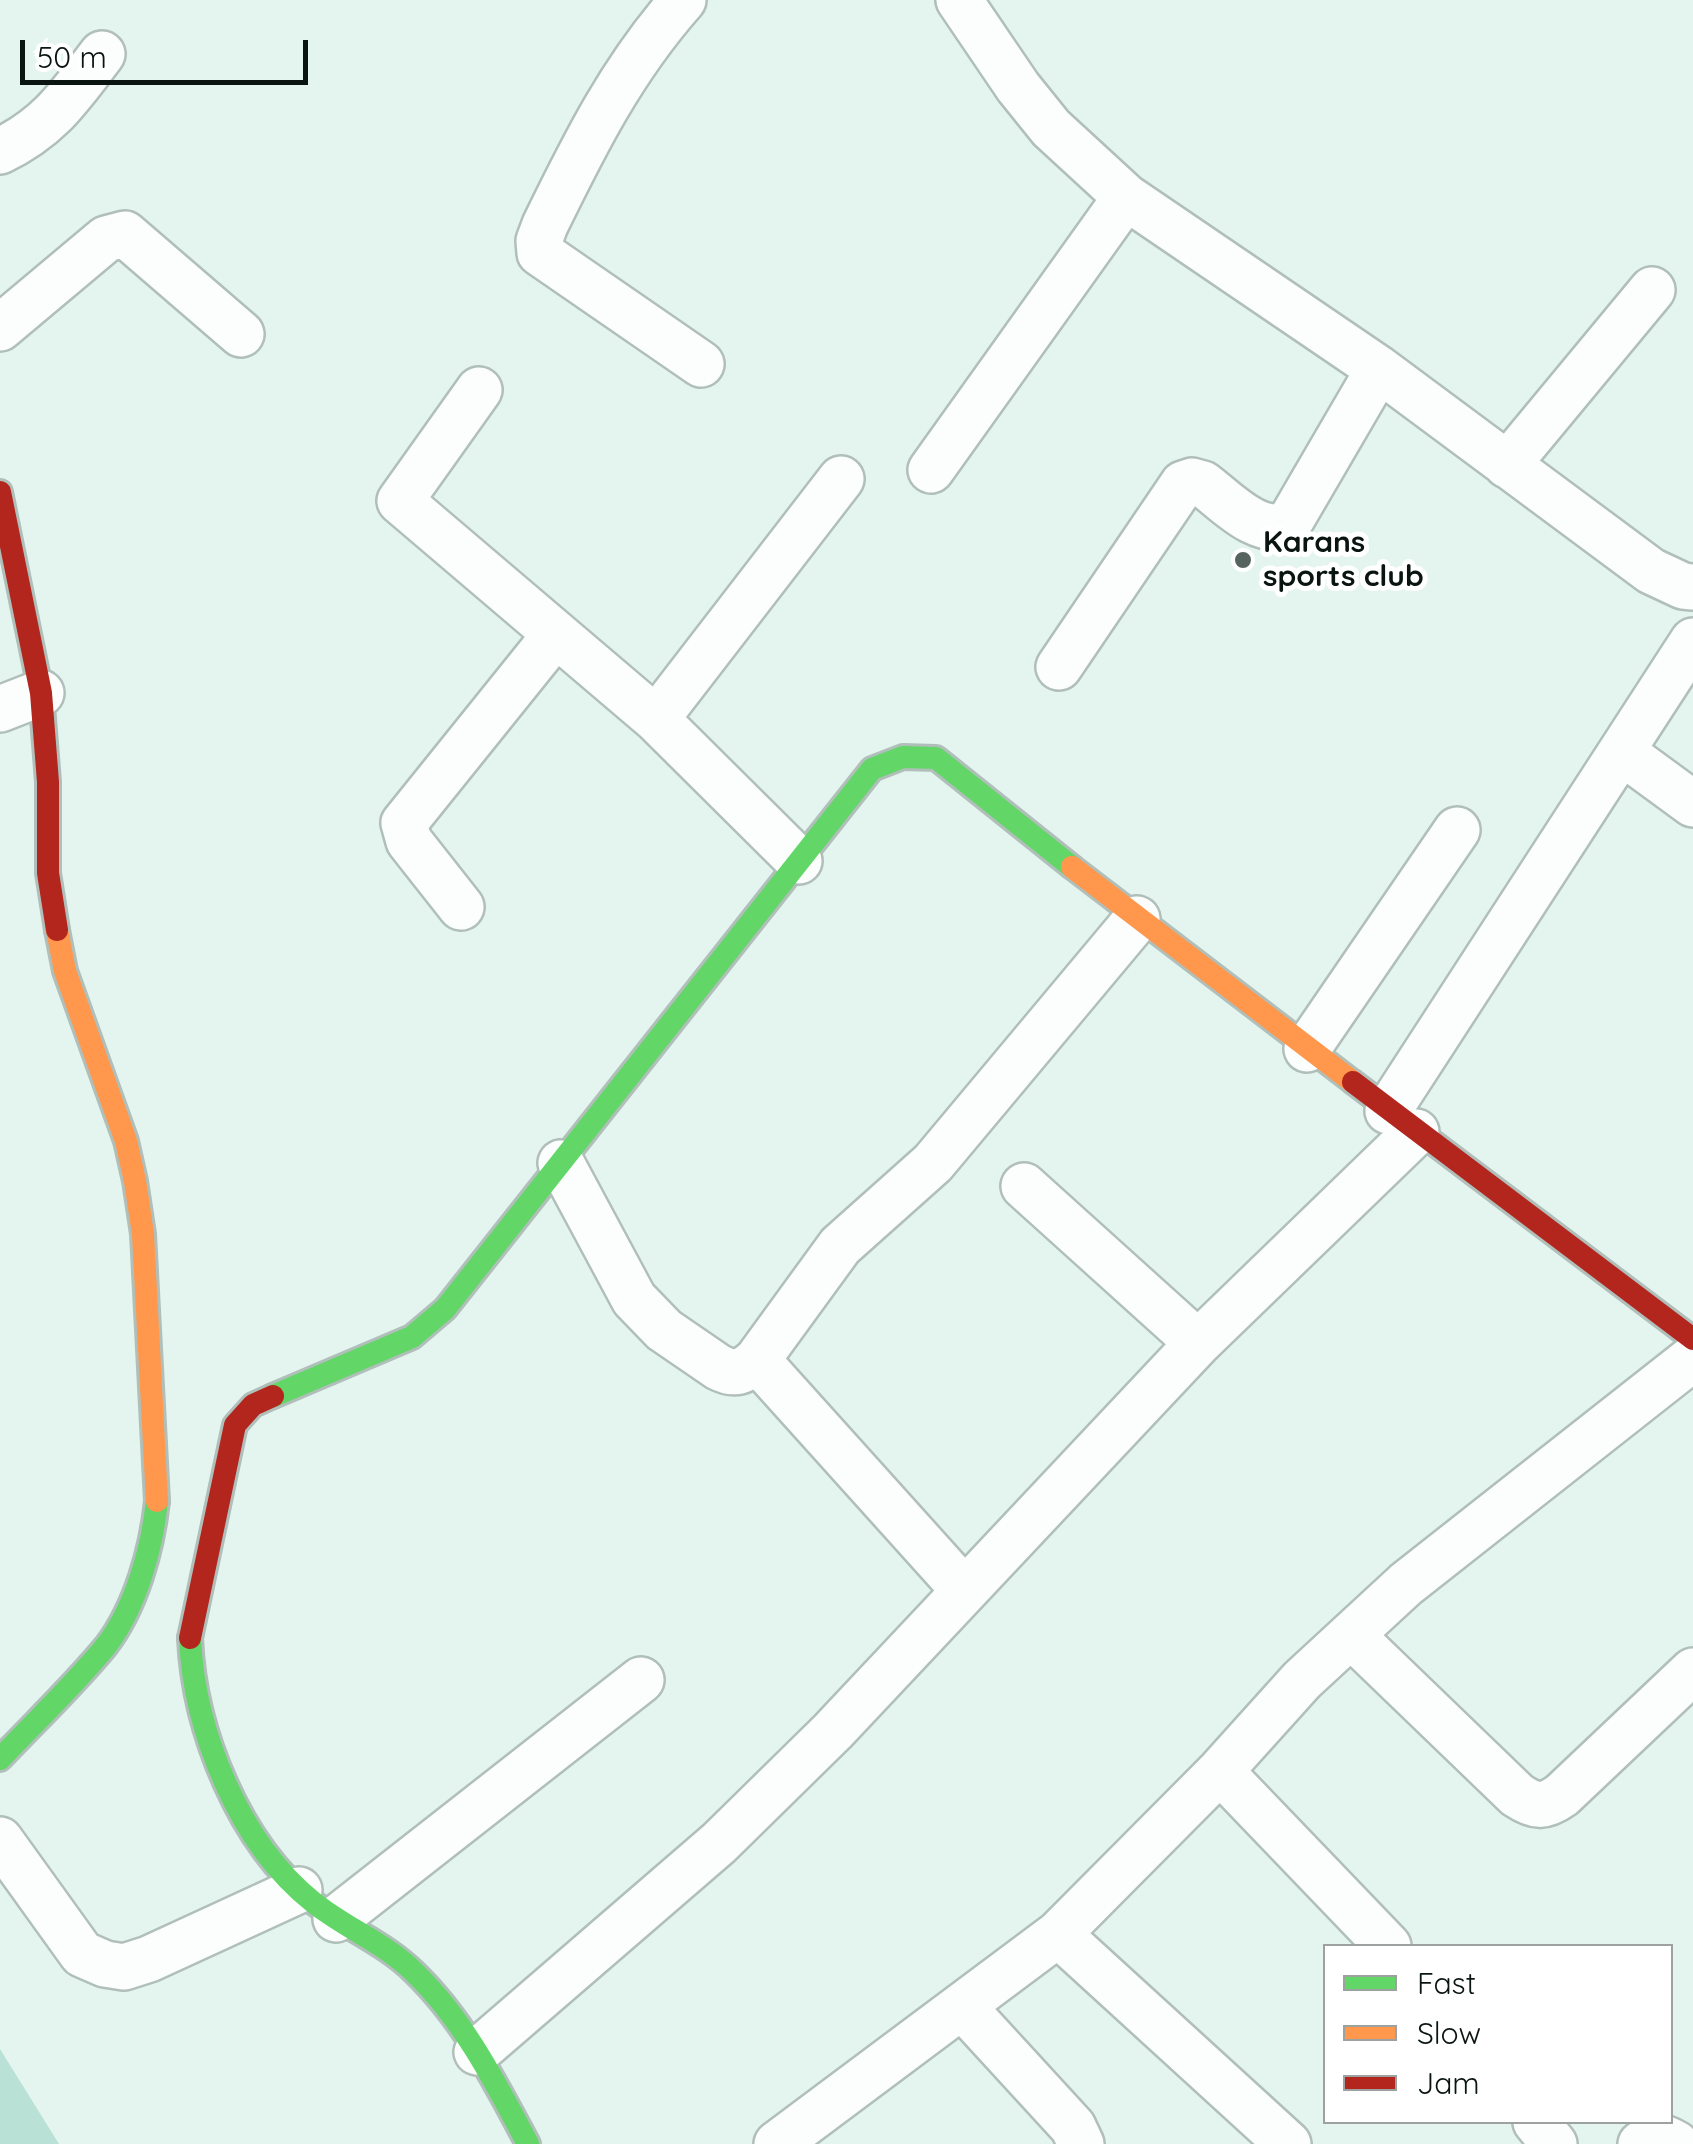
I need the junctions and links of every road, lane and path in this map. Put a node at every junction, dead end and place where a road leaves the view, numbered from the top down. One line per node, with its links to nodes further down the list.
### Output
1 (684, 0): 9 (street)
2 (959, 0): 5 (street)
3 (102, 54): 4 (street)
4 (0, 152)
5 (1126, 197): 10 (street); 13 (street)
6 (1652, 290): 12 (street)
7 (0, 328): 8 (street)
8 (241, 334)
9 (702, 364)
10 (1378, 369): 12 (street); 19 (street)
11 (479, 390): 17 (street)
12 (1507, 465): 16 (street)
13 (932, 470)
14 (841, 480): 21 (street)
15 (0, 492): 20 (street)
16 (1693, 587)
17 (556, 634): 21 (street); 26 (street)
18 (1693, 641): 22 (street)
19 (1058, 667)
20 (20, 701): 36 (street)
21 (656, 719): 25 (street)
22 (1622, 752): 23 (street); 29 (street)
23 (1693, 804)
24 (1457, 830): 28 (street)
25 (799, 861): 27 (street); 30 (street)
26 (461, 907)
27 (1137, 920): 28 (street); 35 (street)
28 (1307, 1049): 29 (street)
29 (1402, 1122): 32 (street); 33 (street)
30 (560, 1163): 35 (street); 36 (street)
31 (1024, 1186): 33 (street)
32 (1693, 1338)
33 (1198, 1343): 37 (street)
34 (1693, 1358): 38 (street)
35 (757, 1360): 37 (street)
36 (177, 1568): 41 (street); 44 (street)
37 (964, 1590): 49 (street)
38 (1351, 1635): 39 (street); 42 (street)
39 (1693, 1671)
40 (641, 1680): 45 (street)
41 (0, 1759)
42 (1220, 1772): 46 (street); 47 (street)
43 (0, 1840): 44 (street)
44 (299, 1890): 45 (street)
45 (336, 1918): 49 (street)
46 (1058, 1934): 48 (street); 54 (street)
47 (1386, 1944)
48 (962, 2006): 52 (street); 53 (street)
49 (476, 2052): 51 (street)
50 (1538, 2124): 55 (street)
51 (528, 2144)
52 (777, 2144)
53 (1080, 2144)
54 (1288, 2144)
55 (1554, 2144)
56 (1642, 2144): 57 (street)
57 (1676, 2144)

